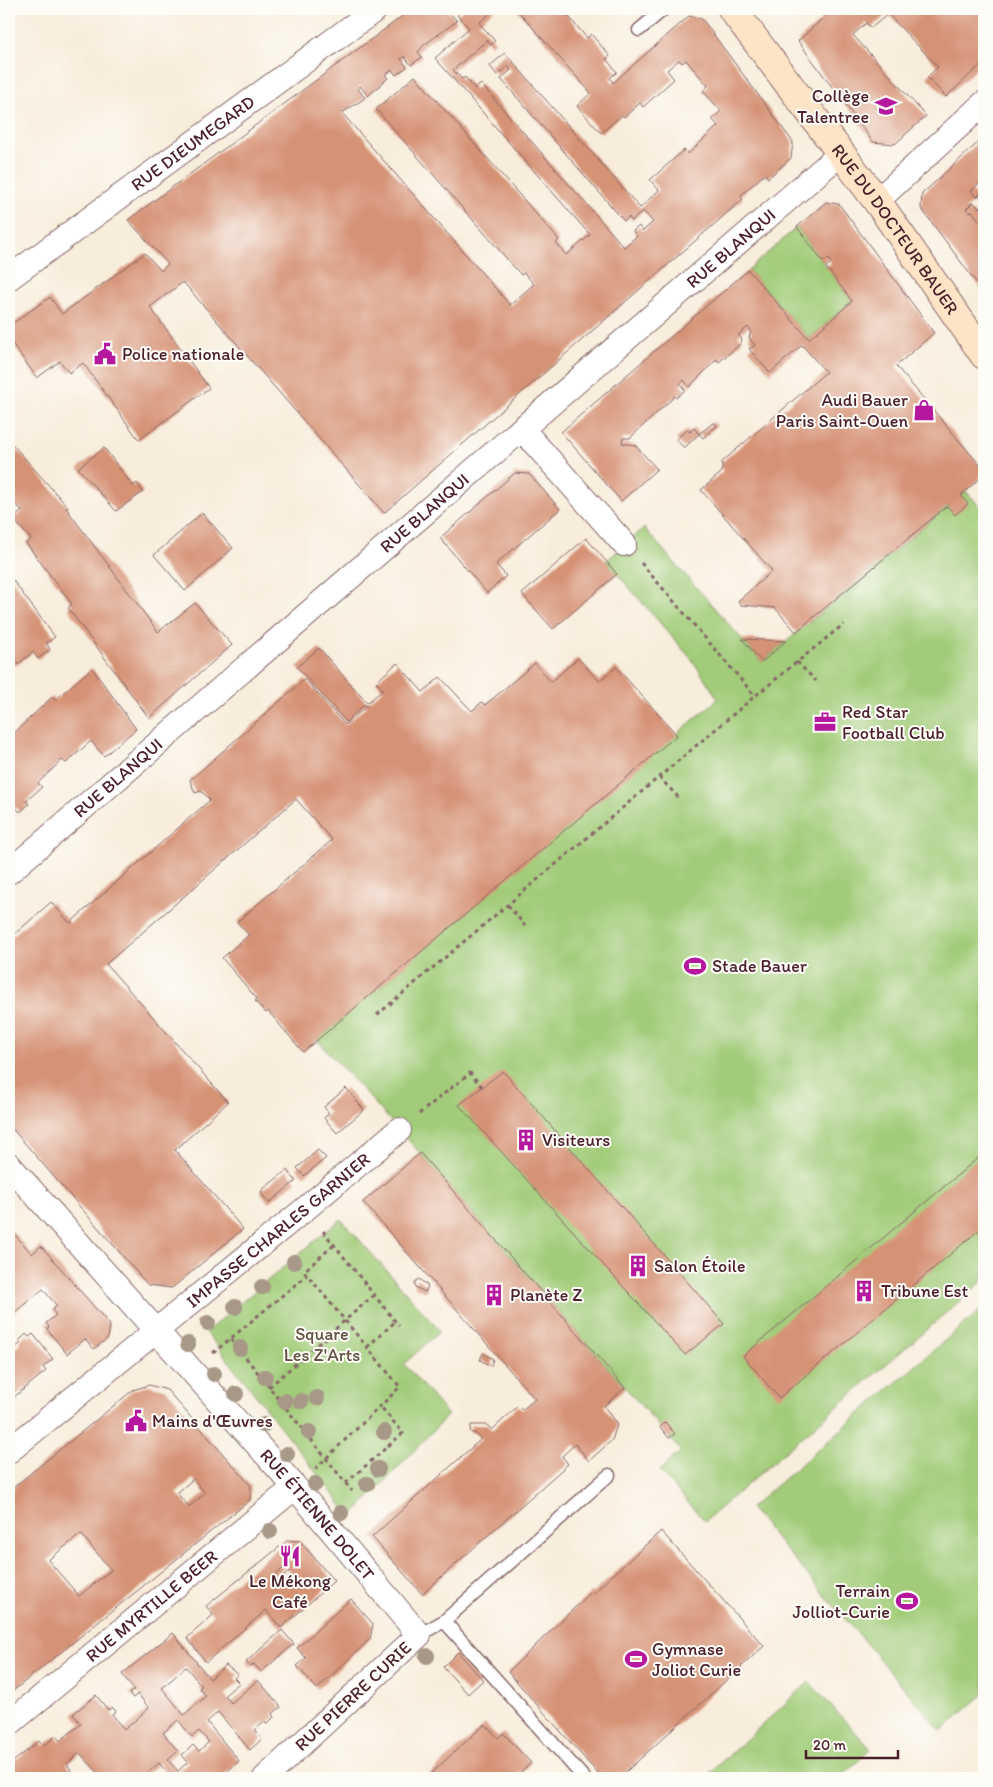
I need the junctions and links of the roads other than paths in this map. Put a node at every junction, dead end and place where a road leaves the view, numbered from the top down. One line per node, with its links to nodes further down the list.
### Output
1 (376, 9): 8 (street, RUE DIEUMEGARD)
2 (664, 9): 4 (lane)
3 (732, 9): 6 (main road, RUE DU DOCTEUR BAUER)
4 (639, 30)
5 (984, 103): 7 (street)
6 (840, 154): 7 (main road, RUE DU DOCTEUR BAUER); 10 (street, RUE BLANQUI)
7 (877, 201): 9 (main road, RUE DU DOCTEUR BAUER)
8 (9, 278)
9 (984, 355)
10 (522, 428): 11 (street); 12 (street, RUE BLANQUI)
11 (624, 544)
12 (9, 872)
13 (399, 1130): 15 (street, IMPASSE CHARLES GARNIER)
14 (10, 1167): 15 (street, RUE ÉTIENNE DOLET)
15 (156, 1329): 16 (street, IMPASSE CHARLES GARNIER); 18 (street, RUE ÉTIENNE DOLET)
16 (9, 1451)
17 (609, 1475): 19 (lane)
18 (295, 1487): 20 (street, RUE ÉTIENNE DOLET); 21 (street, RUE MYRTILLE BEER)
19 (444, 1621): 20 (lane); 23 (lane)
20 (419, 1635): 22 (street, RUE PIERRE CURIE)
21 (9, 1724)
22 (265, 1778)
23 (584, 1778)

